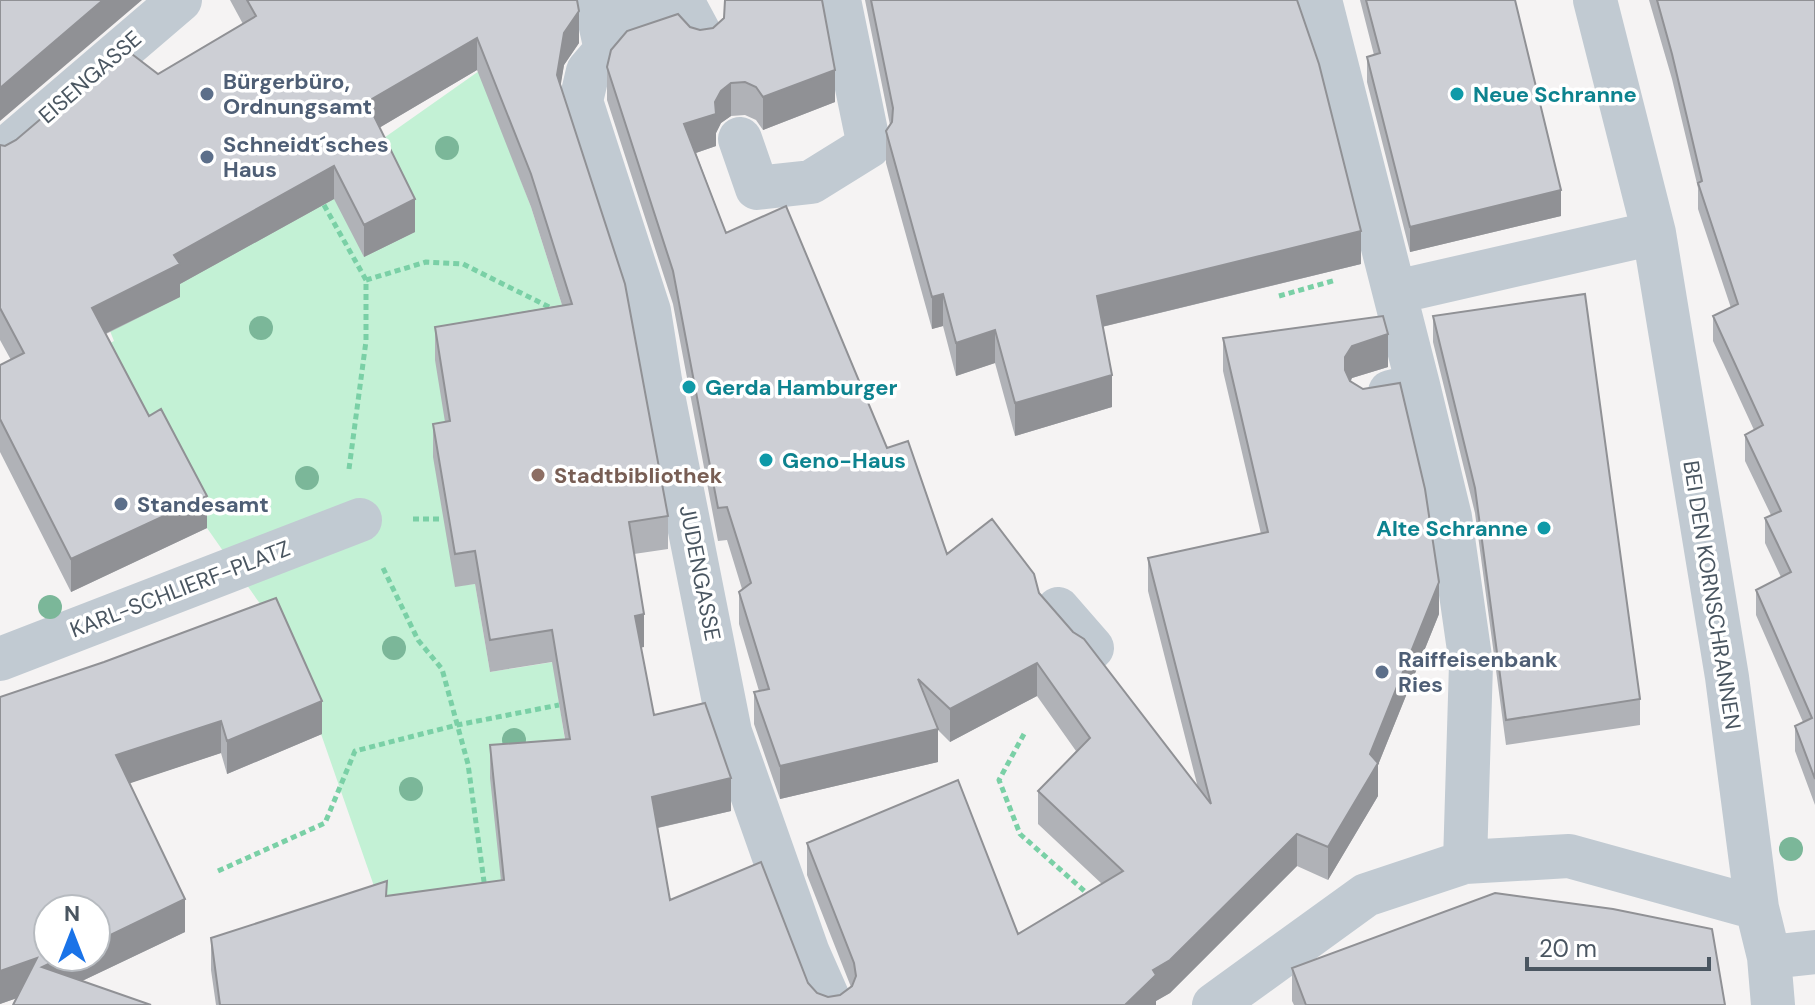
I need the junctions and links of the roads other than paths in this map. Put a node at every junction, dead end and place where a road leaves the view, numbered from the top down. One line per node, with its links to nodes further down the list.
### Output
1 (180, 0): 8 (street, EISENGASSE)
2 (839, 0): 7 (street)
3 (1320, 0): 10 (street)
4 (1595, 0): 9 (street, BEI DEN KORNSCHRANNEN)
5 (598, 13): 6 (street); 21 (street, JUDENGASSE)
6 (702, 38)
7 (740, 139)
8 (0, 154)
9 (1654, 233): 10 (street); 18 (street, BEI DEN KORNSCHRANNEN)
10 (1396, 292): 11 (street)
11 (1418, 385): 12 (street); 17 (street)
12 (1369, 397)
13 (360, 520): 16 (street, KARL-SCHLIERF-PLATZ)
14 (1058, 609): 15 (street)
15 (1092, 648)
16 (0, 659)
17 (1465, 862): 18 (street); 22 (street)
18 (1757, 908): 20 (street, BEI DEN KORNSCHRANNEN)
19 (1815, 952): 20 (street)
20 (1769, 957): 23 (street, BEI DEN KORNSCHRANNEN)
21 (831, 1005)
22 (1214, 1005)
23 (1773, 1005)

